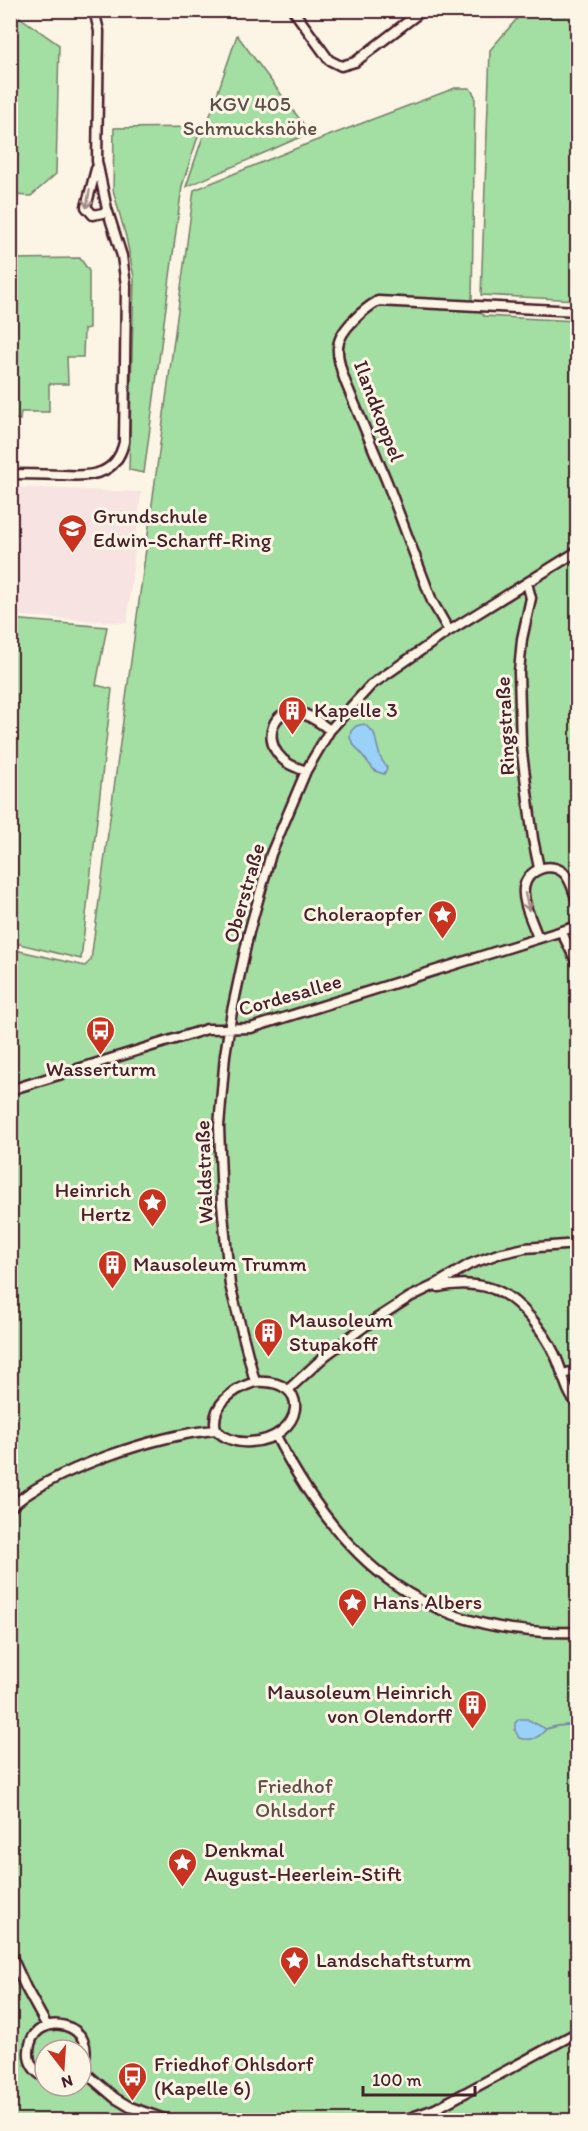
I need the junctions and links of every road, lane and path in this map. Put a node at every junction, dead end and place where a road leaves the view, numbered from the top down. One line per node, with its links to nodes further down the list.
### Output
1 (94, 10): 4 (street)
2 (292, 10): 3 (street)
3 (423, 10)
4 (97, 165): 5 (street); 5 (street, one-way to 5)
5 (108, 212): 7 (street)
6 (578, 311): 10 (street, Ilandkoppel)
7 (10, 474)
8 (578, 551): 9 (street, Oberstraße)
9 (526, 583): 10 (street, Oberstraße); 13 (street, Ringstraße)
10 (449, 631): 11 (street, Oberstraße)
11 (330, 730): 12 (street, Oberstraße); 12 (street)
12 (306, 771): 19 (street, Oberstraße)
13 (539, 868): 14 (street); 17 (street, one-way to 17)
14 (578, 903)
15 (578, 926): 16 (street, Cordesallee)
16 (561, 931): 17 (street, Cordesallee); 18 (street)
17 (538, 938): 19 (street, Cordesallee)
18 (578, 965)
19 (229, 1029): 20 (street, Cordesallee); 25 (street, Waldstraße)
20 (10, 1090)
21 (578, 1244): 22 (street)
22 (427, 1290): 24 (street); 26 (street)
23 (578, 1370): 24 (street)
24 (563, 1374): 27 (street)
25 (255, 1382): 26 (street); 28 (street)
26 (289, 1389): 29 (street)
27 (578, 1405)
28 (216, 1430): 29 (street); 30 (street)
29 (276, 1436): 31 (street)
30 (10, 1508)
31 (578, 1632)
32 (10, 1953): 33 (street)
33 (47, 2026): 35 (street); 36 (street)
34 (578, 2032): 39 (street)
35 (82, 2038)
36 (33, 2067)
37 (93, 2079): 38 (street)
38 (168, 2121)
39 (404, 2121)

